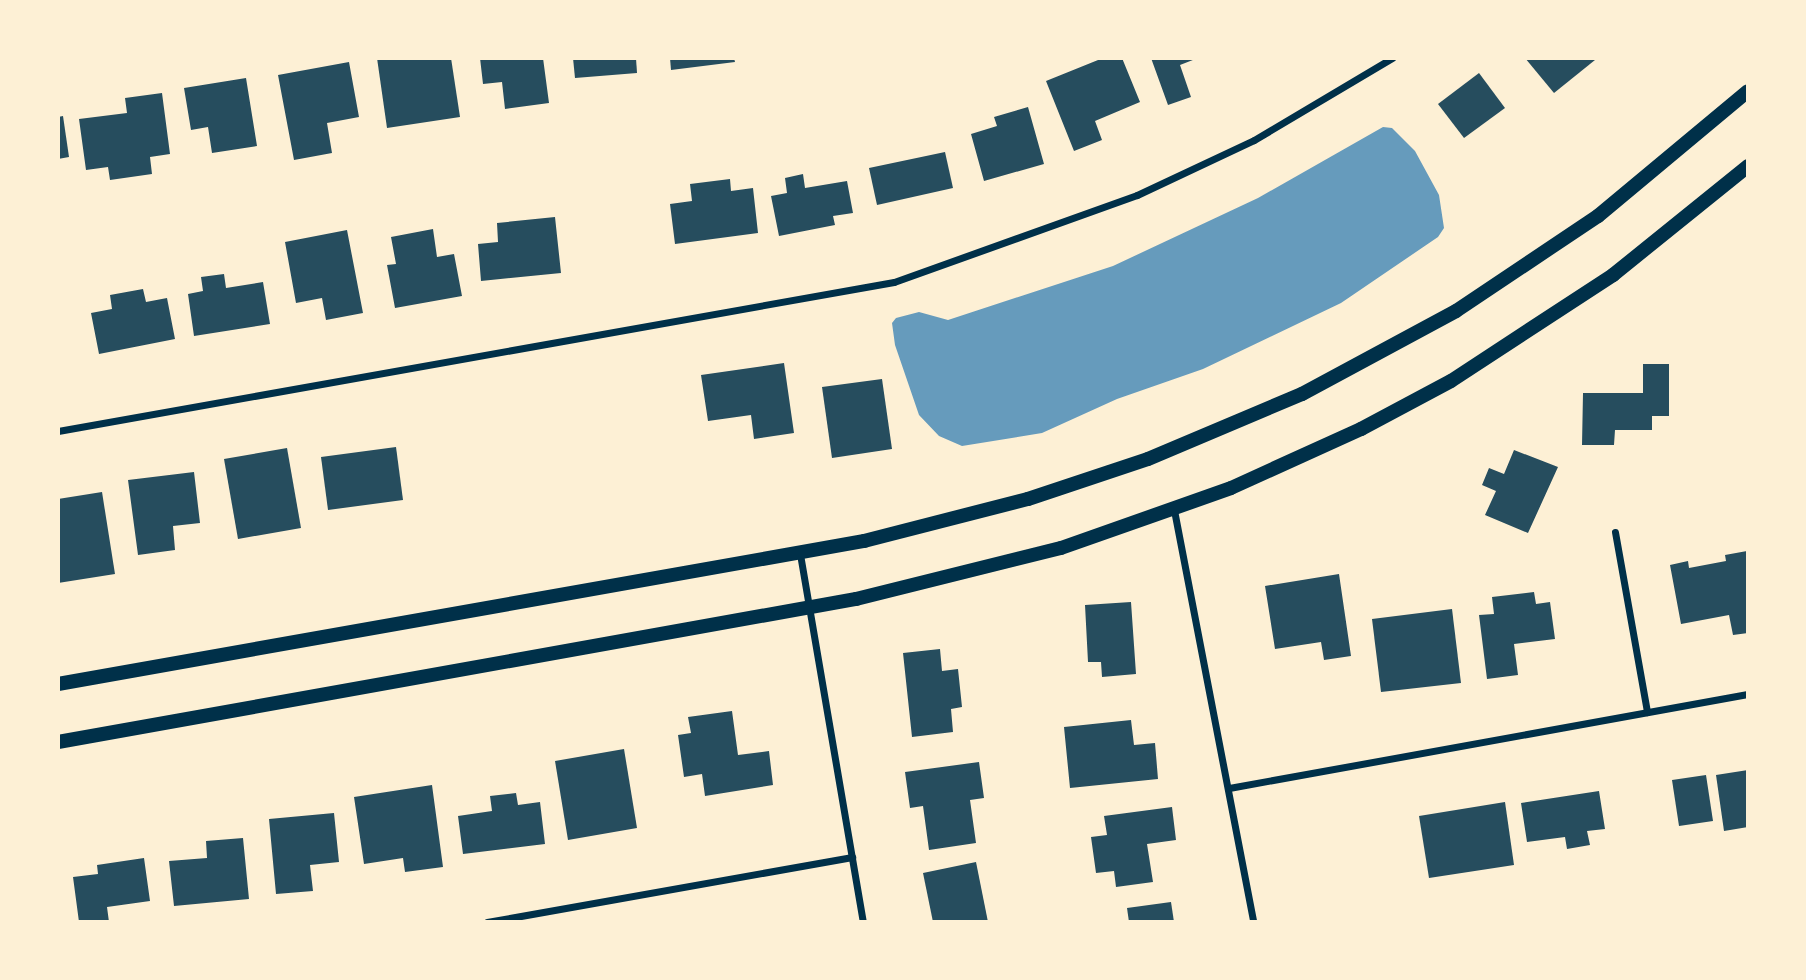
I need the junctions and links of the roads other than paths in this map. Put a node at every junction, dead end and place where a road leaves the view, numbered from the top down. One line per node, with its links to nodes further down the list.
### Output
1 (1392, 58): 4 (street)
2 (1748, 91): 7 (main road)
3 (1748, 166): 5 (main road)
4 (58, 430)
5 (1174, 510): 8 (main road); 13 (street)
6 (1615, 533): 11 (street)
7 (800, 554): 8 (street); 9 (main road)
8 (811, 607): 12 (main road); 14 (street)
9 (58, 684)
10 (1748, 694): 11 (street)
11 (1647, 712): 13 (street)
12 (58, 742)
13 (1229, 788): 17 (street)
14 (852, 857): 15 (street); 16 (street)
15 (487, 922)
16 (863, 922)
17 (1253, 922)

